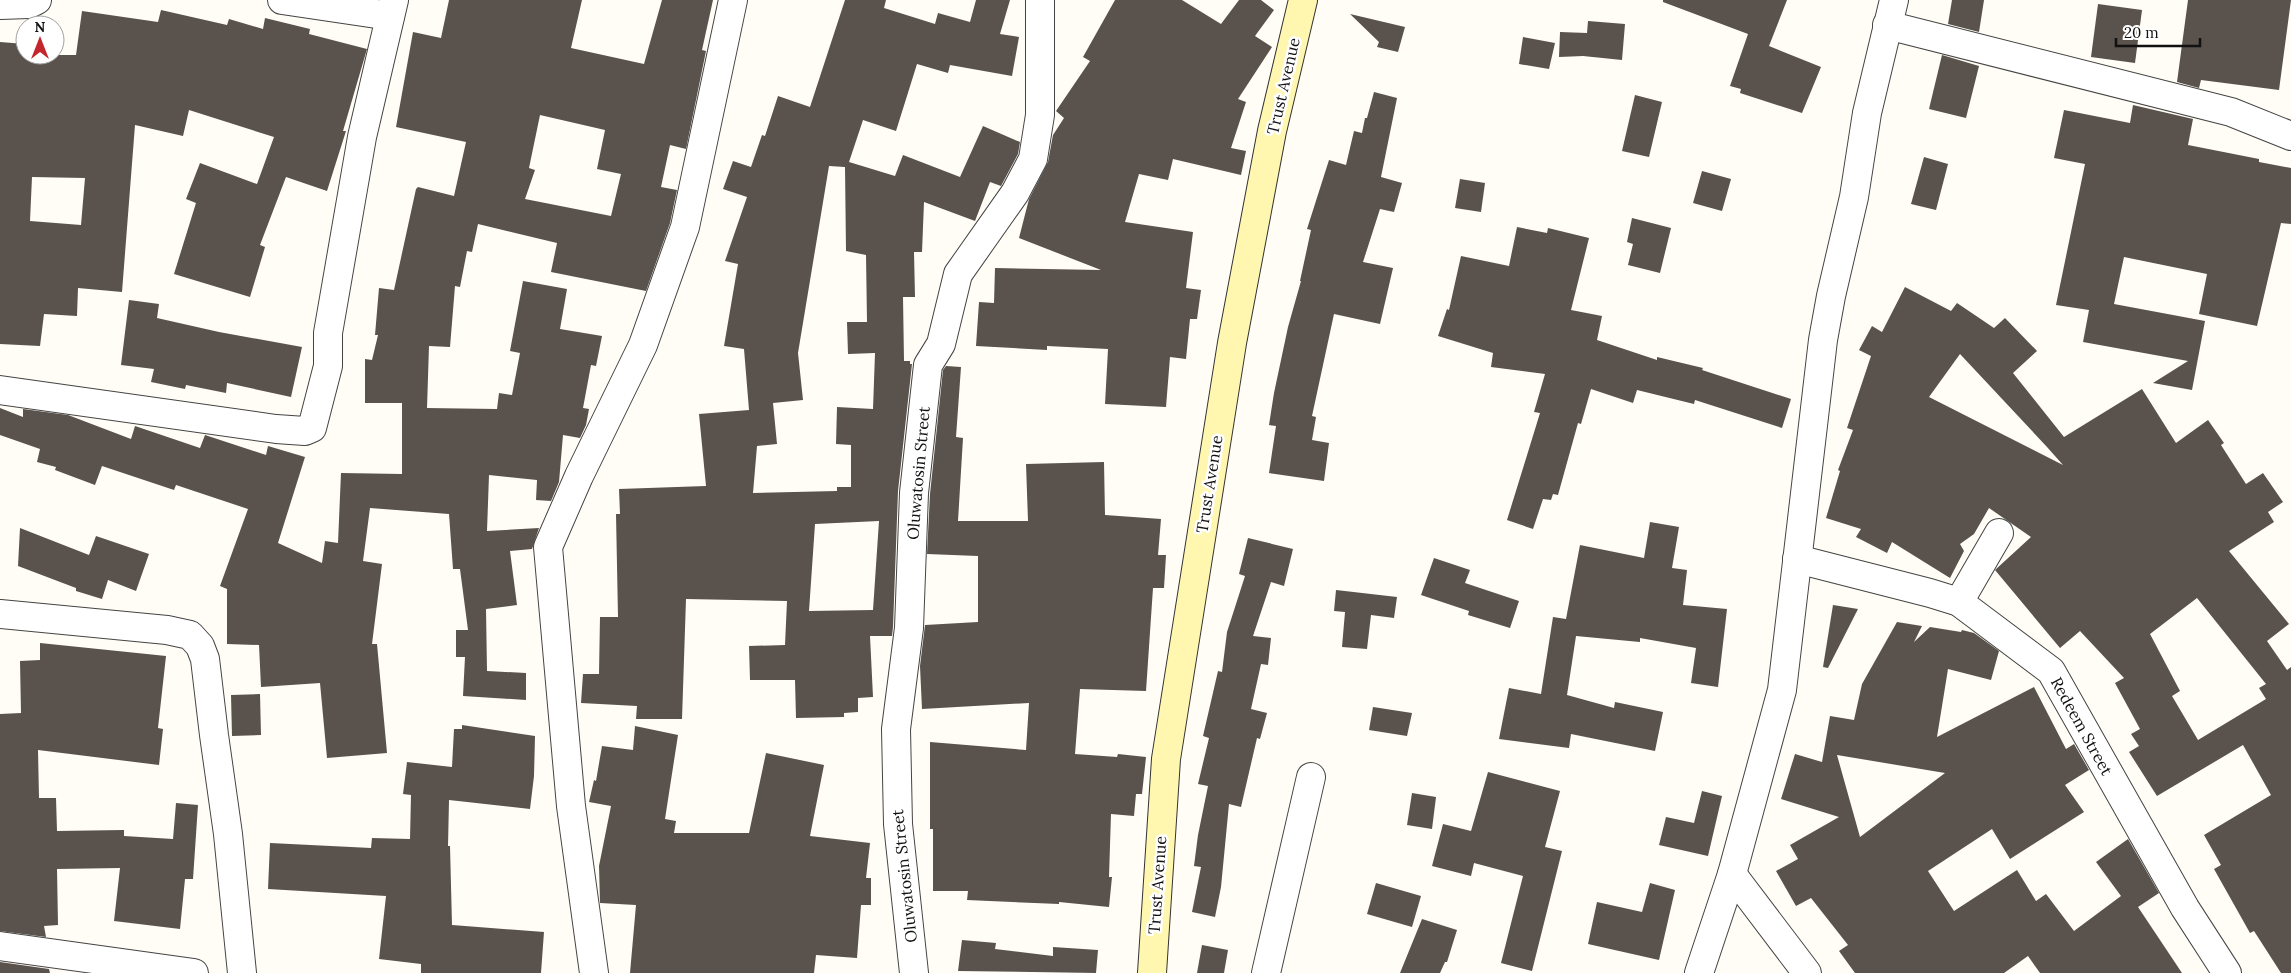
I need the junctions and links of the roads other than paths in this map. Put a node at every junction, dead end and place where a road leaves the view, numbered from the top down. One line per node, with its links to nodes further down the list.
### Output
1 (37, 0): 6 (street)
2 (282, 0): 7 (street)
3 (733, 0): 20 (street)
4 (1040, 0): 21 (street, Oluwatosin Street)
5 (1303, 0): 22 (street, Trust Avenue)
6 (0, 5)
7 (392, 8): 10 (street)
8 (1891, 12): 9 (street); 12 (street)
9 (2291, 136)
10 (0, 390)
11 (1999, 533): 13 (street)
12 (1797, 559): 13 (street, Redeem Street); 16 (street)
13 (1959, 602): 26 (street, Redeem Street)
14 (0, 614): 19 (street)
15 (1311, 777): 23 (street)
16 (1732, 874): 24 (street); 25 (street)
17 (0, 946): 18 (street)
18 (194, 973)
19 (242, 973)
20 (594, 973)
21 (914, 973)
22 (1152, 973)
23 (1266, 973)
24 (1699, 973)
25 (1806, 973)
26 (2227, 973)

